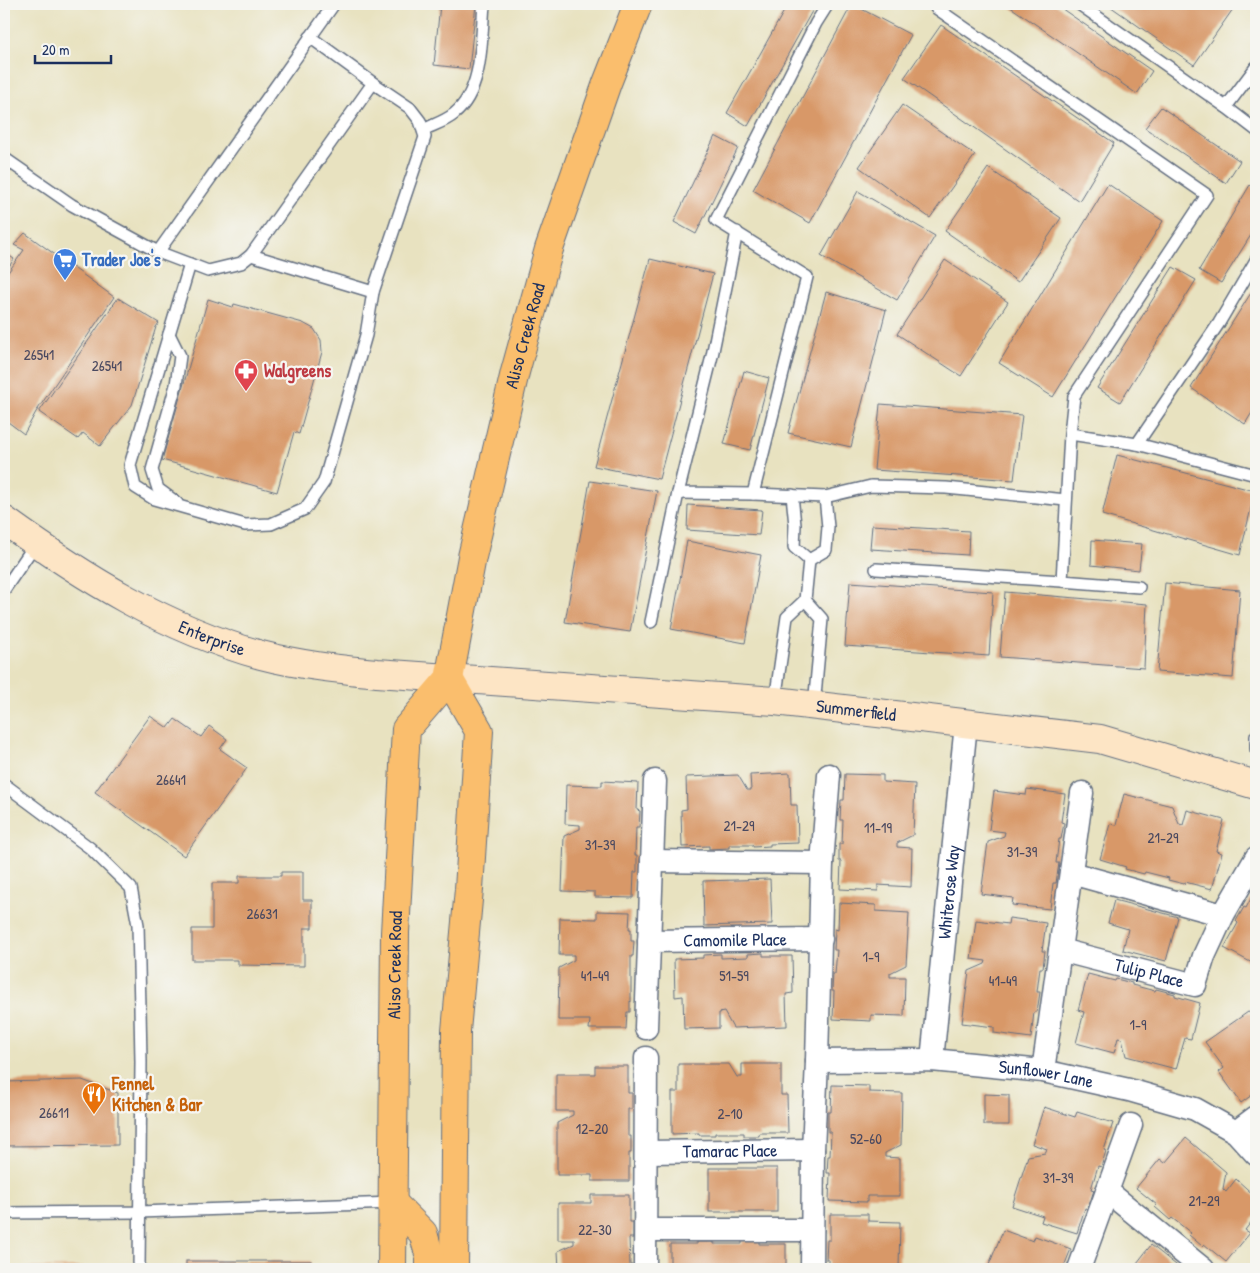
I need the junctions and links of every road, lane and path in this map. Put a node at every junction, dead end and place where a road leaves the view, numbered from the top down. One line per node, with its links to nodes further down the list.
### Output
1 (334, 4): 7 (lane)
2 (484, 4): 11 (lane)
3 (638, 4): 39 (main road, Aliso Creek Road)
4 (828, 4): 14 (lane)
5 (939, 4): 21 (lane)
6 (1079, 4): 10 (lane)
7 (310, 37): 9 (lane); 15 (lane)
8 (1256, 67): 10 (lane)
9 (374, 83): 11 (lane); 16 (lane)
10 (1226, 107): 12 (lane)
11 (423, 130): 19 (lane)
12 (1256, 130)
13 (4, 158): 15 (lane)
14 (737, 232): 24 (lane); 25 (lane)
15 (158, 252): 18 (lane)
16 (251, 255): 18 (lane); 19 (lane)
17 (1256, 260): 22 (lane)
18 (190, 264): 20 (lane)
19 (373, 292): 29 (lane)
20 (169, 334): 29 (lane); 29 (lane)
21 (1070, 434): 22 (lane); 28 (lane)
22 (1137, 444): 23 (lane)
23 (1256, 475)
24 (678, 492): 25 (lane); 38 (lane)
25 (753, 494): 26 (lane)
26 (792, 495): 27 (lane); 32 (lane)
27 (824, 497): 28 (lane); 32 (lane)
28 (1066, 500): 34 (lane)
29 (182, 507)
30 (4, 520): 31 (street, Enterprise)
31 (36, 543): 36 (lane); 39 (street, Enterprise)
32 (809, 560): 37 (lane)
33 (876, 569): 34 (lane)
34 (1062, 581): 35 (lane)
35 (1139, 587)
36 (4, 590)
37 (806, 600): 40 (lane); 41 (lane)
38 (651, 622)
39 (449, 678): 40 (street, Summerfield); 70 (main road, Aliso Creek Road); 78 (main road)
40 (775, 701): 41 (street, Summerfield)
41 (814, 706): 42 (street, Summerfield)
42 (966, 724): 48 (street, Summerfield); 60 (street, Whiterose Way)
43 (1256, 736): 44 (lane)
44 (1256, 749)
45 (829, 776): 52 (street)
46 (656, 780): 51 (street)
47 (4, 784): 71 (lane)
48 (1256, 785)
49 (1082, 793): 53 (street)
50 (1256, 858): 54 (street, Tulip Place)
51 (652, 861): 52 (street); 56 (street)
52 (822, 863): 55 (street)
53 (1071, 873): 54 (street); 57 (street)
54 (1223, 916): 57 (street, Tulip Place)
55 (821, 939): 56 (street, Camomile Place); 61 (street)
56 (649, 941): 58 (street)
57 (1060, 950): 62 (street)
58 (646, 1028)
59 (646, 1058): 67 (street)
60 (932, 1060): 61 (street, Sunflower Lane); 62 (street, Sunflower Lane)
61 (818, 1061): 66 (street)
62 (1043, 1071): 65 (street, Sunflower Lane)
63 (1256, 1117): 65 (street)
64 (1131, 1125): 69 (street)
65 (1236, 1132): 68 (street, Sunflower Lane)
66 (813, 1150): 67 (street, Tamarac Place); 74 (street)
67 (646, 1152): 73 (street)
68 (1256, 1154)
69 (1107, 1191): 81 (street); 82 (street)
70 (393, 1203): 71 (lane); 76 (main road, Aliso Creek Road); 77 (main road)
71 (139, 1212): 72 (lane); 75 (lane)
72 (4, 1213)
73 (646, 1230): 74 (street); 79 (street)
74 (812, 1230): 80 (street)
75 (139, 1269)
76 (392, 1269)
77 (430, 1269)
78 (454, 1269)
79 (645, 1269)
80 (812, 1269)
81 (1079, 1269)
82 (1203, 1269)

